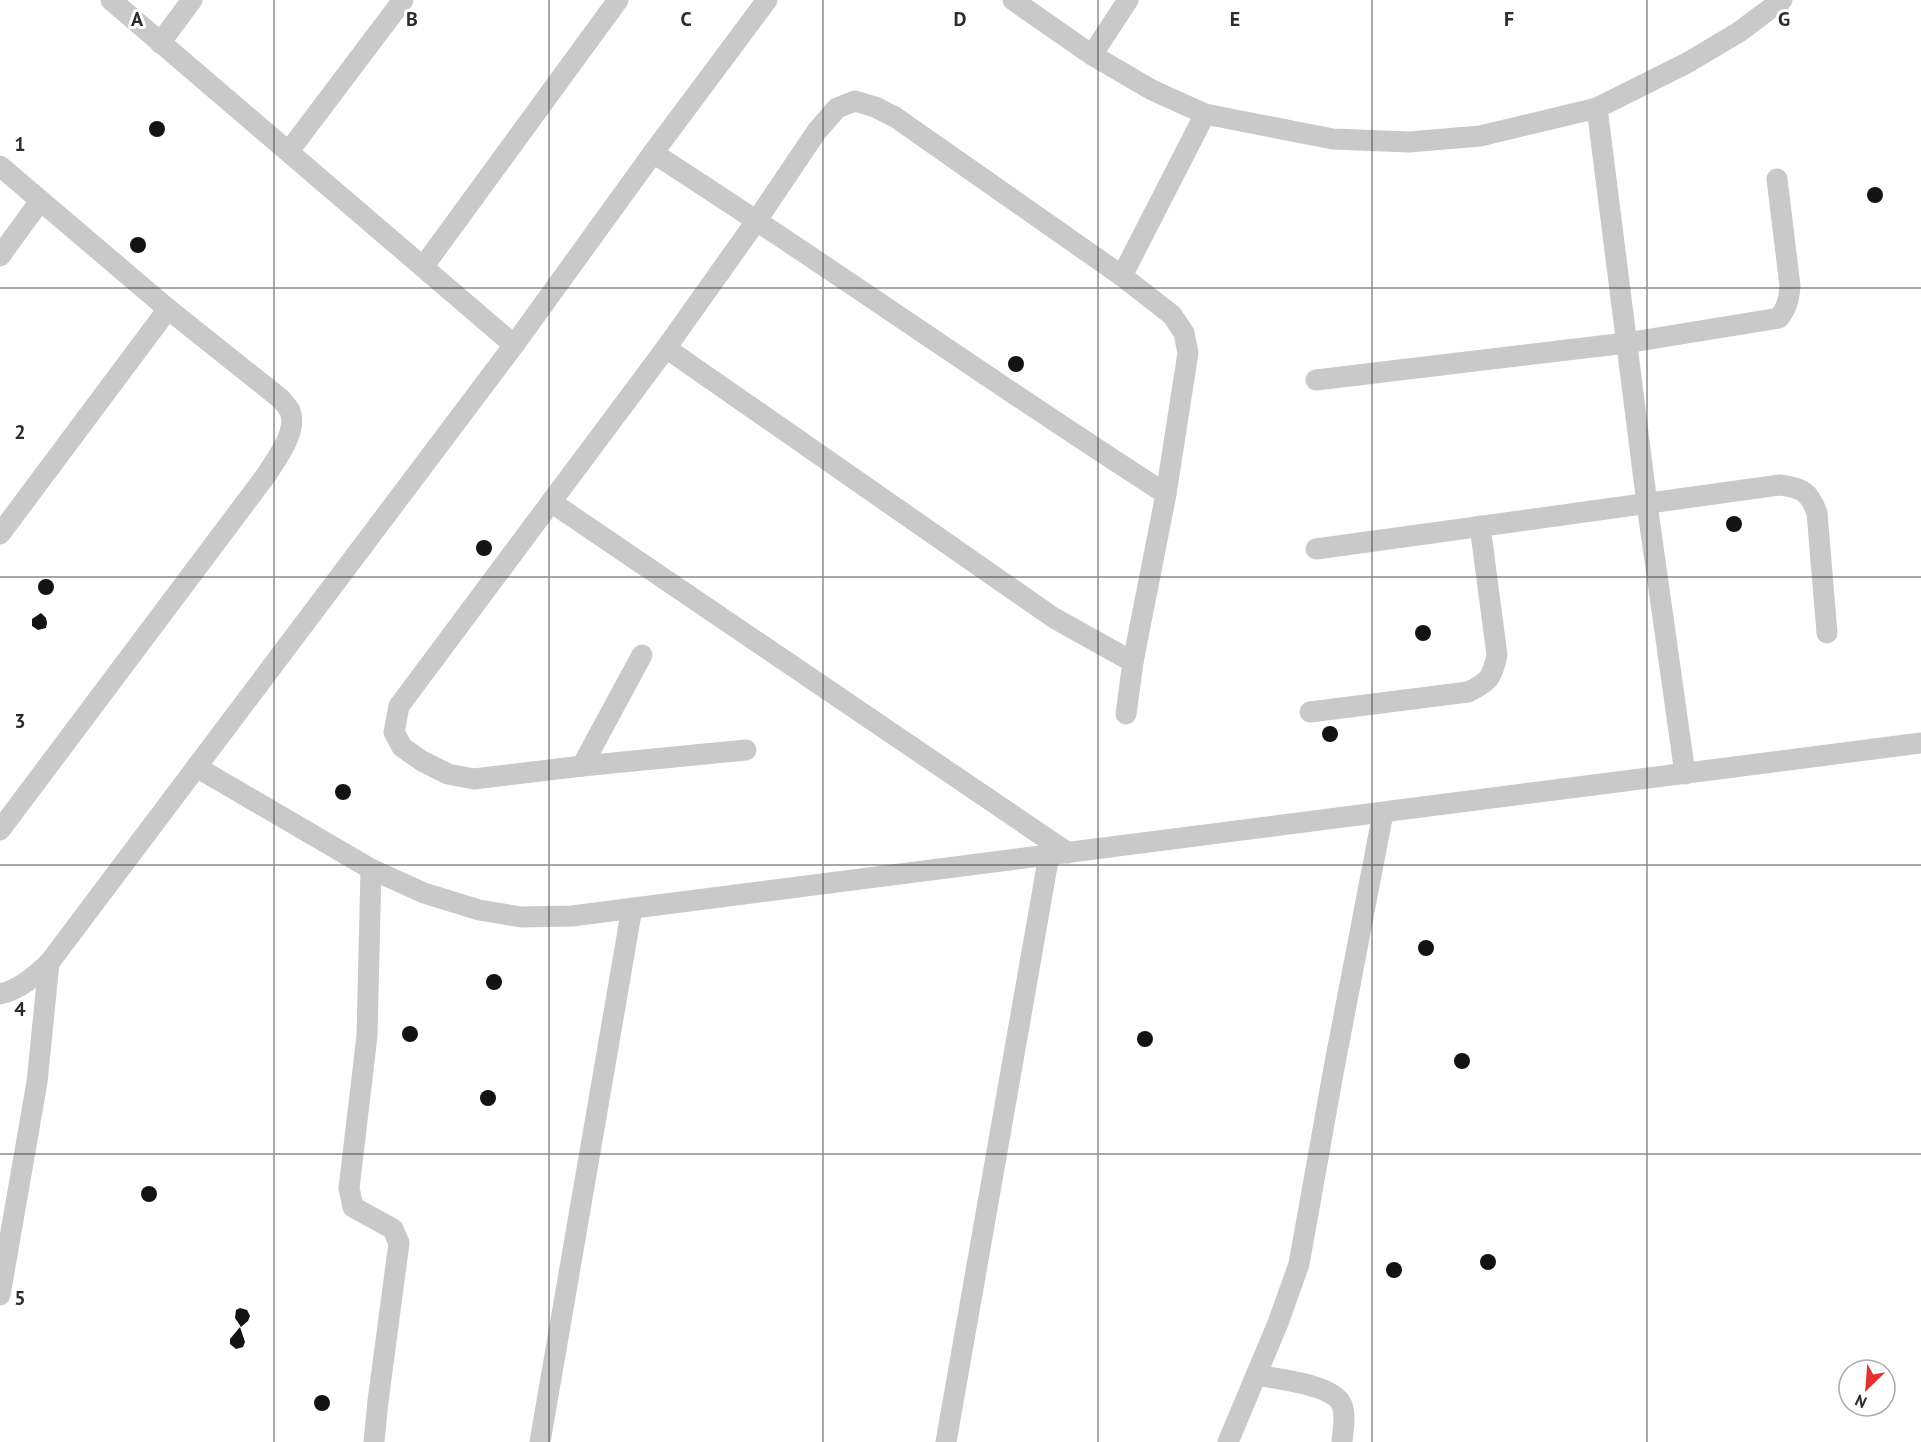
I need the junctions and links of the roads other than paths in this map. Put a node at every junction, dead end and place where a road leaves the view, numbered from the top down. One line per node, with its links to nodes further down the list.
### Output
1 (111, 0): 9 (street)
2 (192, 0): 9 (street)
3 (403, 0): 13 (street)
4 (618, 0): 20 (street)
5 (767, 0): 14 (street)
6 (1013, 0): 10 (street)
7 (1128, 0): 10 (street)
8 (1782, 0): 11 (street)
9 (160, 43): 13 (street)
10 (1092, 54): 12 (street)
11 (1597, 108): 12 (street); 23 (street)
12 (1205, 114): 21 (street)
13 (289, 151): 20 (street)
14 (653, 153): 18 (street); 24 (street)
15 (0, 166): 17 (street)
16 (1778, 179): 23 (street)
17 (40, 201): 19 (street); 22 (street)
18 (757, 220): 21 (street); 25 (street); 27 (street)
19 (0, 256)
20 (423, 267): 24 (street)
21 (1122, 276): 27 (street)
22 (168, 309): 31 (street); 44 (street)
23 (1626, 343): 26 (street); 29 (street)
24 (514, 345): 41 (street)
25 (666, 348): 28 (street); 35 (street)
26 (1316, 380)
27 (1166, 494): 35 (street)
28 (551, 502): 40 (street); 45 (street)
29 (1647, 504): 30 (street); 33 (street); 42 (street)
30 (1480, 526): 32 (street); 36 (street)
31 (0, 534)
32 (1316, 549)
33 (1827, 633)
34 (642, 655): 40 (street)
35 (1133, 662): 37 (street)
36 (1310, 712)
37 (1126, 714)
38 (1921, 743): 42 (street)
39 (746, 750): 40 (street)
40 (582, 766)
41 (198, 768): 46 (street); 48 (street)
42 (1685, 774): 43 (street)
43 (1383, 813): 45 (street); 51 (street)
44 (0, 831)
45 (1058, 854): 47 (street); 54 (street)
46 (370, 869): 47 (street); 52 (street)
47 (632, 908): 53 (street)
48 (49, 963): 49 (street); 50 (street)
49 (0, 994)
50 (1, 1289)
51 (1256, 1375): 55 (street); 56 (street)
52 (375, 1442)
53 (540, 1442)
54 (946, 1442)
55 (1228, 1442)
56 (1342, 1442)

